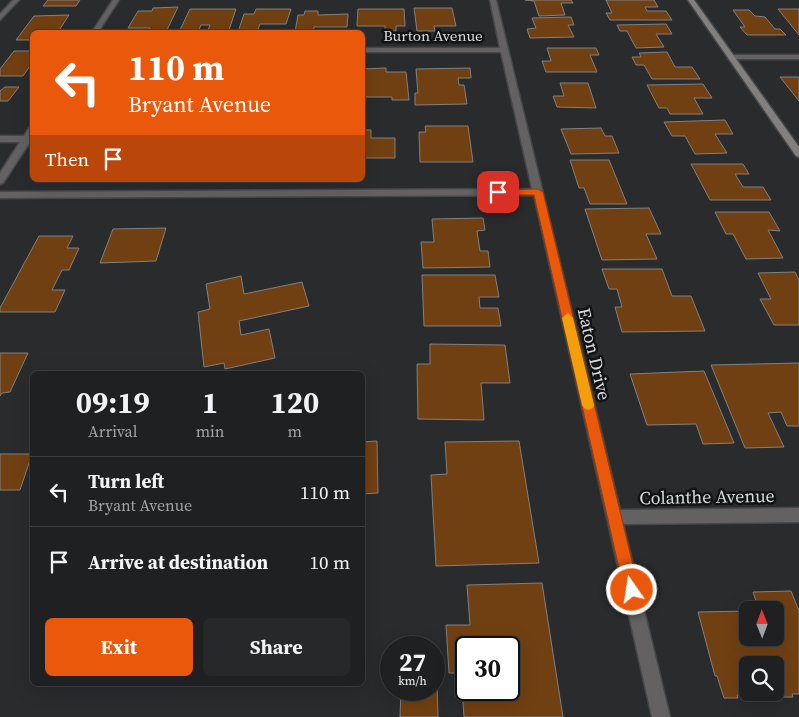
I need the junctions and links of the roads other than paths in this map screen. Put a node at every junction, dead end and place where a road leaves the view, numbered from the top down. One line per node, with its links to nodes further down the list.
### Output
1 (16, 0): 5 (lane)
2 (116, 0): 6 (street)
3 (493, 0): 8 (street, Eaton Drive)
4 (691, 0): 9 (street)
5 (0, 18)
6 (96, 30)
7 (365, 50): 8 (street, Burton Avenue)
8 (505, 50): 16 (street, Eaton Drive)
9 (731, 57): 10 (street); 14 (street)
10 (799, 57)
11 (30, 134): 13 (street)
12 (0, 139): 13 (street)
13 (27, 139): 15 (street)
14 (799, 154)
15 (0, 181)
16 (538, 192): 17 (street); 19 (street, Eaton Drive)
17 (0, 195)
18 (799, 515): 19 (street, Colanthe Avenue)
19 (615, 517): 20 (street, Eaton Drive)
20 (661, 717)

